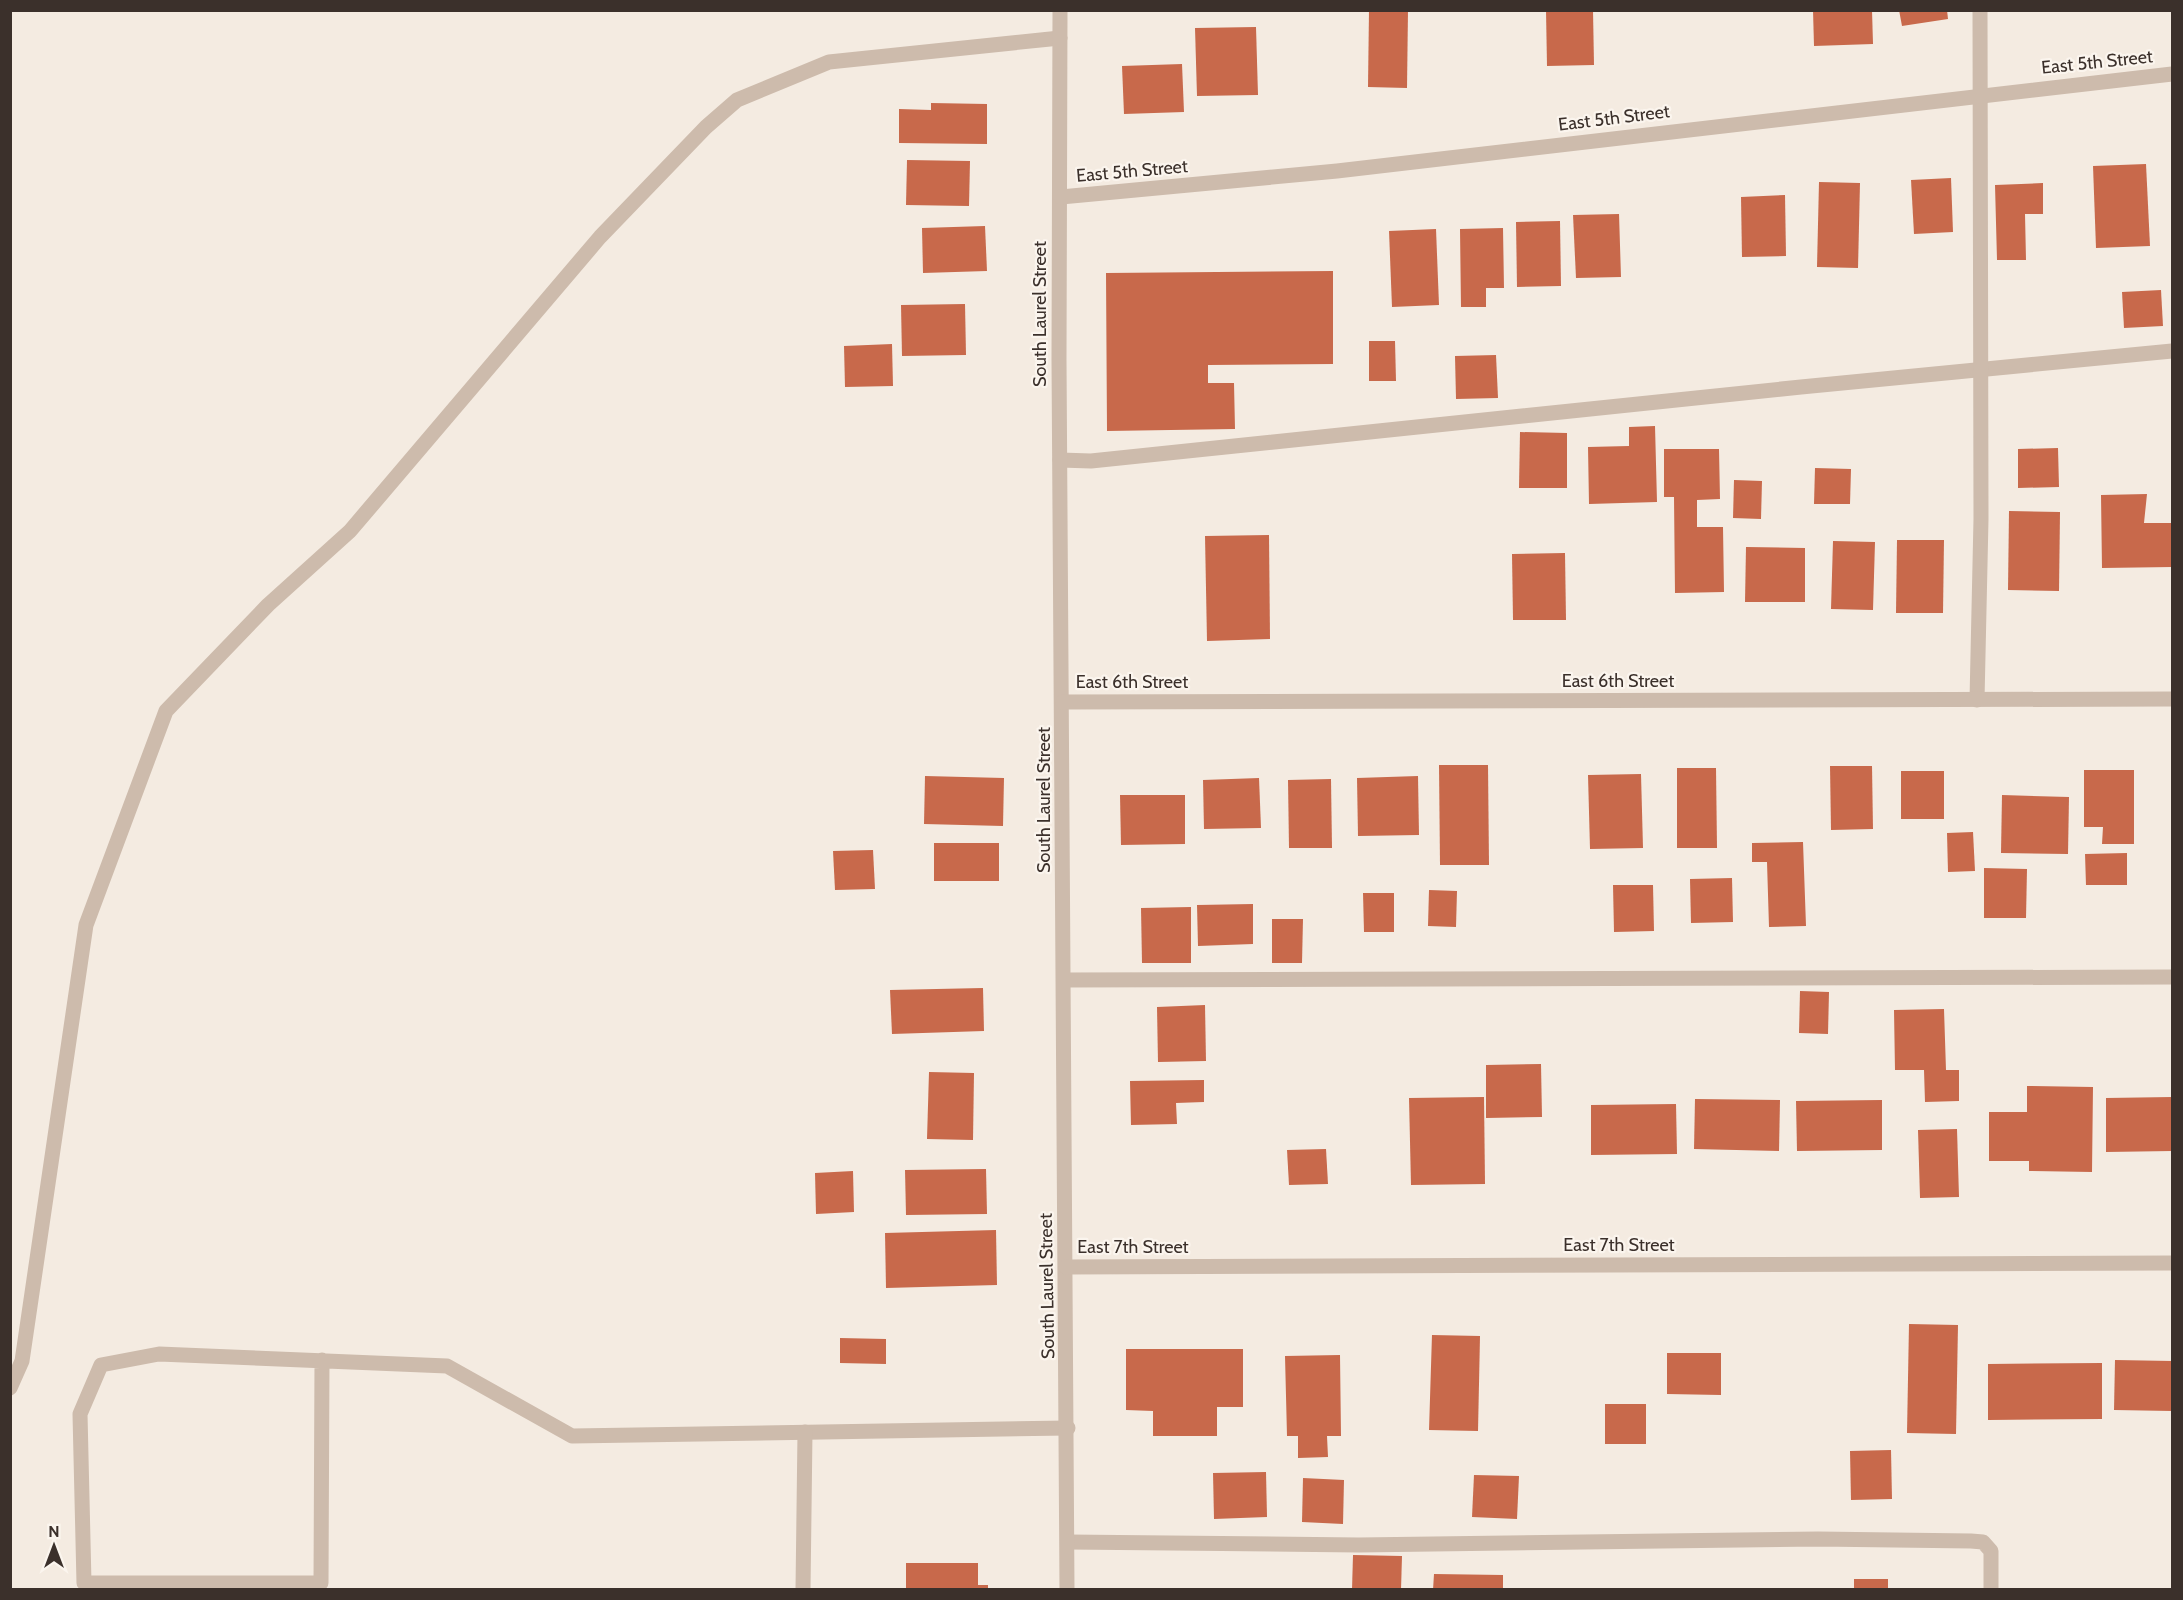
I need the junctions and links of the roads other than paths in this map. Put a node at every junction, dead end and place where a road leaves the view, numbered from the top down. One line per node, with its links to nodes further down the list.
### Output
1 (1060, 10): 3 (street, South Laurel Street)
2 (1980, 10): 5 (street)
3 (1060, 38): 6 (street, South Laurel Street); 18 (street)
4 (2172, 74): 5 (street, East 5th Street)
5 (1980, 95): 6 (street, East 5th Street); 8 (street)
6 (1061, 197): 9 (street, South Laurel Street)
7 (2172, 351): 8 (street)
8 (1980, 370): 9 (street); 11 (street)
9 (1060, 460): 12 (street, South Laurel Street)
10 (2172, 699): 11 (street, East 6th Street)
11 (1977, 700): 12 (street, East 6th Street)
12 (1063, 702): 14 (street, South Laurel Street)
13 (2172, 977): 14 (street)
14 (1064, 980): 16 (street, South Laurel Street)
15 (2172, 1263): 16 (street, East 7th Street)
16 (1066, 1267): 19 (street, South Laurel Street)
17 (322, 1360): 17 (street); 20 (street)
18 (10, 1388)
19 (1068, 1428): 20 (street); 21 (street, South Laurel Street)
20 (805, 1432): 22 (street)
21 (1068, 1542): 23 (street, South Laurel Street); 24 (street)
22 (803, 1590)
23 (1067, 1590)
24 (1991, 1590)

